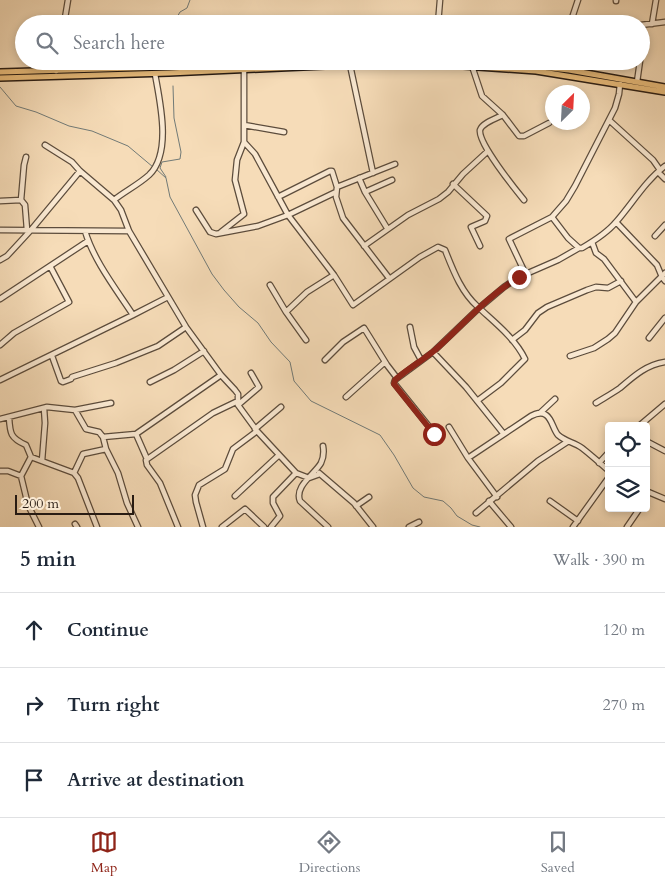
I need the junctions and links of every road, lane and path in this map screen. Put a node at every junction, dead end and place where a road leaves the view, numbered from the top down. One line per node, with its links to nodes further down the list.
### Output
1 (68, 0): 5 (street)
2 (440, 0): 6 (street)
3 (578, 0): 7 (street)
4 (656, 0): 9 (street)
5 (66, 15)
6 (439, 15)
7 (573, 15)
8 (665, 22): 9 (street)
9 (652, 24)
10 (88, 70): 18 (main road)
11 (226, 70): 20 (main road)
12 (244, 70): 29 (street)
13 (351, 70): 39 (street)
14 (473, 70): 26 (street)
15 (523, 70): 23 (main road)
16 (569, 70): 22 (main road)
17 (639, 70): 22 (street)
18 (56, 71): 19 (main road)
19 (0, 72)
20 (155, 74): 21 (main road); 48 (street)
21 (0, 78)
22 (637, 82): 24 (main road)
23 (620, 84): 25 (main road); 27 (street)
24 (665, 87)
25 (665, 92)
26 (503, 115): 28 (street); 33 (street)
27 (609, 120): 38 (street); 53 (street)
28 (545, 124)
29 (244, 125): 30 (street); 31 (street)
30 (284, 132)
31 (244, 142): 46 (street); 55 (street)
32 (45, 144): 37 (street)
33 (488, 151): 43 (street); 49 (street)
34 (26, 158): 47 (street)
35 (395, 164): 39 (street)
36 (665, 166): 38 (street)
37 (80, 171): 48 (street); 59 (street)
38 (659, 171): 41 (street); 54 (street)
39 (373, 173): 40 (street)
40 (359, 178): 44 (street); 45 (street)
41 (665, 179)
42 (392, 180): 45 (street)
43 (453, 184): 57 (street); 68 (street)
44 (337, 189): 46 (street); 52 (street); 67 (street)
45 (365, 192): 57 (street)
46 (278, 197): 52 (street)
47 (21, 200): 50 (street); 59 (street)
48 (114, 200): 62 (street)
49 (524, 200)
50 (0, 201)
51 (196, 210): 63 (street)
52 (288, 215): 60 (street); 72 (street)
53 (552, 217): 69 (street); 73 (street)
54 (616, 222): 66 (street); 74 (street)
55 (232, 224): 60 (street); 63 (street)
56 (665, 225): 64 (street)
57 (387, 228): 67 (street)
58 (0, 230): 59 (street)
59 (29, 230): 61 (street); 70 (street)
60 (236, 230): 63 (street)
61 (85, 231): 62 (street); 65 (street)
62 (129, 231): 78 (street)
63 (220, 232)
64 (655, 236)
65 (88, 241): 71 (street); 83 (street)
66 (592, 242): 69 (street); 76 (street)
67 (364, 246): 75 (street)
68 (480, 246)
69 (579, 248): 73 (street)
70 (0, 260)
71 (50, 266): 79 (street); 90 (street)
72 (334, 275): 75 (street); 82 (street)
73 (526, 275): 81 (street)
74 (664, 277): 80 (street)
75 (389, 278): 81 (street)
76 (620, 281): 80 (street); 89 (street)
77 (270, 285): 82 (street)
78 (168, 297): 83 (street); 85 (street)
79 (0, 299)
80 (636, 302): 94 (street)
81 (478, 308): 89 (street); 92 (street)
82 (286, 312): 88 (street)
83 (134, 316): 93 (street)
84 (665, 318): 87 (street)
85 (186, 326): 91 (street); 93 (street)
86 (410, 326): 96 (street)
87 (649, 338)
88 (306, 340)
89 (512, 340): 106 (street)
90 (0, 345)
91 (204, 351): 100 (street); 103 (street)
92 (432, 352): 96 (street); 106 (street)
93 (52, 356): 102 (street)
94 (570, 356)
95 (325, 360): 97 (street)
96 (421, 360): 101 (street)
97 (385, 362): 101 (street); 104 (street)
98 (665, 362): 109 (street)
99 (250, 373): 108 (street)
100 (221, 375): 108 (street); 121 (street)
101 (397, 378): 122 (street)
102 (0, 380)
103 (150, 382)
104 (346, 397)
105 (554, 399): 114 (street)
106 (477, 401): 120 (street)
107 (111, 403): 113 (street)
108 (238, 403): 119 (street); 133 (street)
109 (596, 403)
110 (665, 404): 117 (street)
111 (281, 407): 119 (street)
112 (44, 408): 113 (street); 115 (street); 134 (street)
113 (74, 410): 123 (street)
114 (540, 413): 120 (street); 124 (street)
115 (9, 417): 116 (street); 131 (street)
116 (0, 419)
117 (644, 422)
118 (449, 427): 132 (street)
119 (256, 430): 129 (street); 161 (street)
120 (503, 433): 132 (street)
121 (136, 434): 123 (street); 133 (street)
122 (434, 434)
123 (104, 437): 127 (street)
124 (567, 442): 135 (street); 148 (street)
125 (650, 443): 128 (street)
126 (323, 446): 137 (street)
127 (106, 449): 139 (street); 159 (street)
128 (665, 452)
129 (280, 455): 140 (street); 146 (street)
130 (605, 456): 135 (street)
131 (31, 457): 134 (street); 142 (street)
132 (468, 458): 148 (street)
133 (147, 459): 160 (street)
134 (42, 461): 139 (street)
135 (599, 463): 136 (street)
136 (605, 468)
137 (316, 470): 141 (street); 143 (street)
138 (0, 471): 142 (street)
139 (74, 473): 158 (street)
140 (296, 473): 143 (street); 164 (street)
141 (320, 474): 143 (street); 152 (street)
142 (21, 476): 157 (street)
143 (309, 478): 165 (street)
144 (605, 483): 155 (street)
145 (650, 493): 149 (street)
146 (234, 496)
147 (369, 496): 152 (street)
148 (497, 496): 150 (street)
149 (665, 499)
150 (489, 501): 154 (street); 168 (street)
151 (550, 501): 155 (street)
152 (356, 506): 166 (street)
153 (637, 512): 170 (street)
154 (476, 514)
155 (578, 520): 169 (street)
156 (419, 522): 167 (street)
157 (39, 527)
158 (97, 527)
159 (138, 527)
160 (178, 527)
161 (203, 527)
162 (222, 527): 163 (street)
163 (264, 527)
164 (271, 527)
165 (328, 527)
166 (374, 527)
167 (409, 527)
168 (511, 527)
169 (574, 527)
170 (628, 527)

